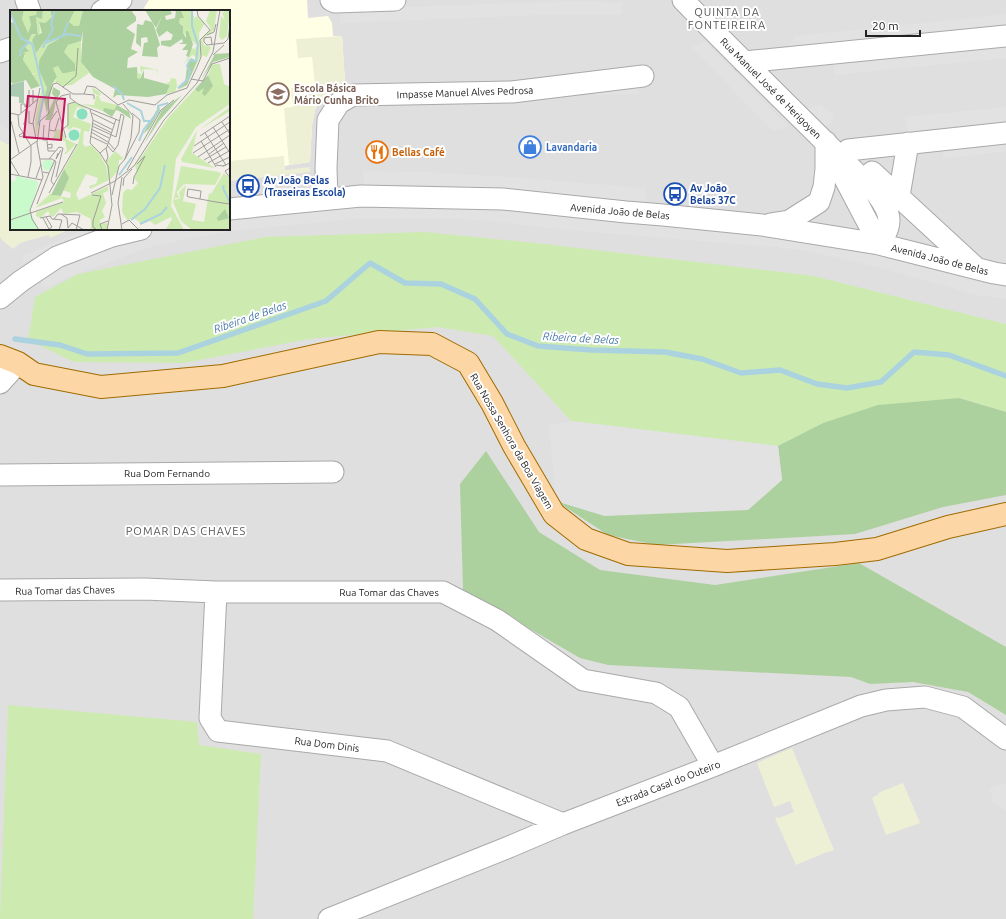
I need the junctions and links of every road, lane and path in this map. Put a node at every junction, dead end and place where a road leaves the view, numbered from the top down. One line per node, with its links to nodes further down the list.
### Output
1 (26, 0): 5 (street)
2 (331, 0): 3 (street)
3 (395, 0)
4 (683, 0): 9 (street, Rua Manuel José de Herigoyen)
5 (30, 10)
6 (1006, 36): 9 (street)
7 (10, 48): 8 (street)
8 (0, 52)
9 (744, 62): 12 (street, Rua Manuel José de Herigoyen)
10 (643, 76): 16 (street, Impasse Manuel Alves Pedrosa)
11 (1006, 133): 13 (street)
12 (826, 142): 14 (street, Rua Manuel José de Herigoyen); 18 (street, Rua Manuel José de Herigoyen); 20 (street, Rua Manuel José de Herigoyen)
13 (908, 143): 14 (street); 15 (street)
14 (848, 150): 15 (street, Rua Manuel José de Herigoyen)
15 (899, 196): 21 (street, Rua Manuel José de Herigoyen)
16 (327, 199): 17 (street, Avenida João de Belas); 18 (street, Avenida João de Belas)
17 (230, 209)
18 (762, 225): 20 (street, Avenida João de Belas)
19 (137, 230): 23 (street)
20 (879, 244): 21 (street, Avenida João de Belas)
21 (976, 268): 22 (street, Avenida João de Belas)
22 (1006, 275)
23 (21, 281): 24 (street); 25 (street)
24 (0, 285)
25 (0, 298)
26 (0, 339): 27 (main road, Rua Nossa Senhora da Boa Viagem)
27 (9, 360): 28 (street); 31 (main road, Rua Nossa Senhora da Boa Viagem)
28 (0, 383)
29 (333, 472): 30 (street, Rua Dom Fernando)
30 (0, 475)
31 (1006, 514)
32 (0, 590): 33 (street, Rua Tomar das Chaves)
33 (216, 592): 35 (street, Rua Tomar das Chaves); 36 (street, Rua Dom Dinis)
34 (1006, 739): 35 (street, Estrada Casal do Outeiro)
35 (713, 766): 36 (street, Estrada Casal do Outeiro)
36 (563, 824): 37 (street, Estrada Casal do Outeiro)
37 (329, 919)

